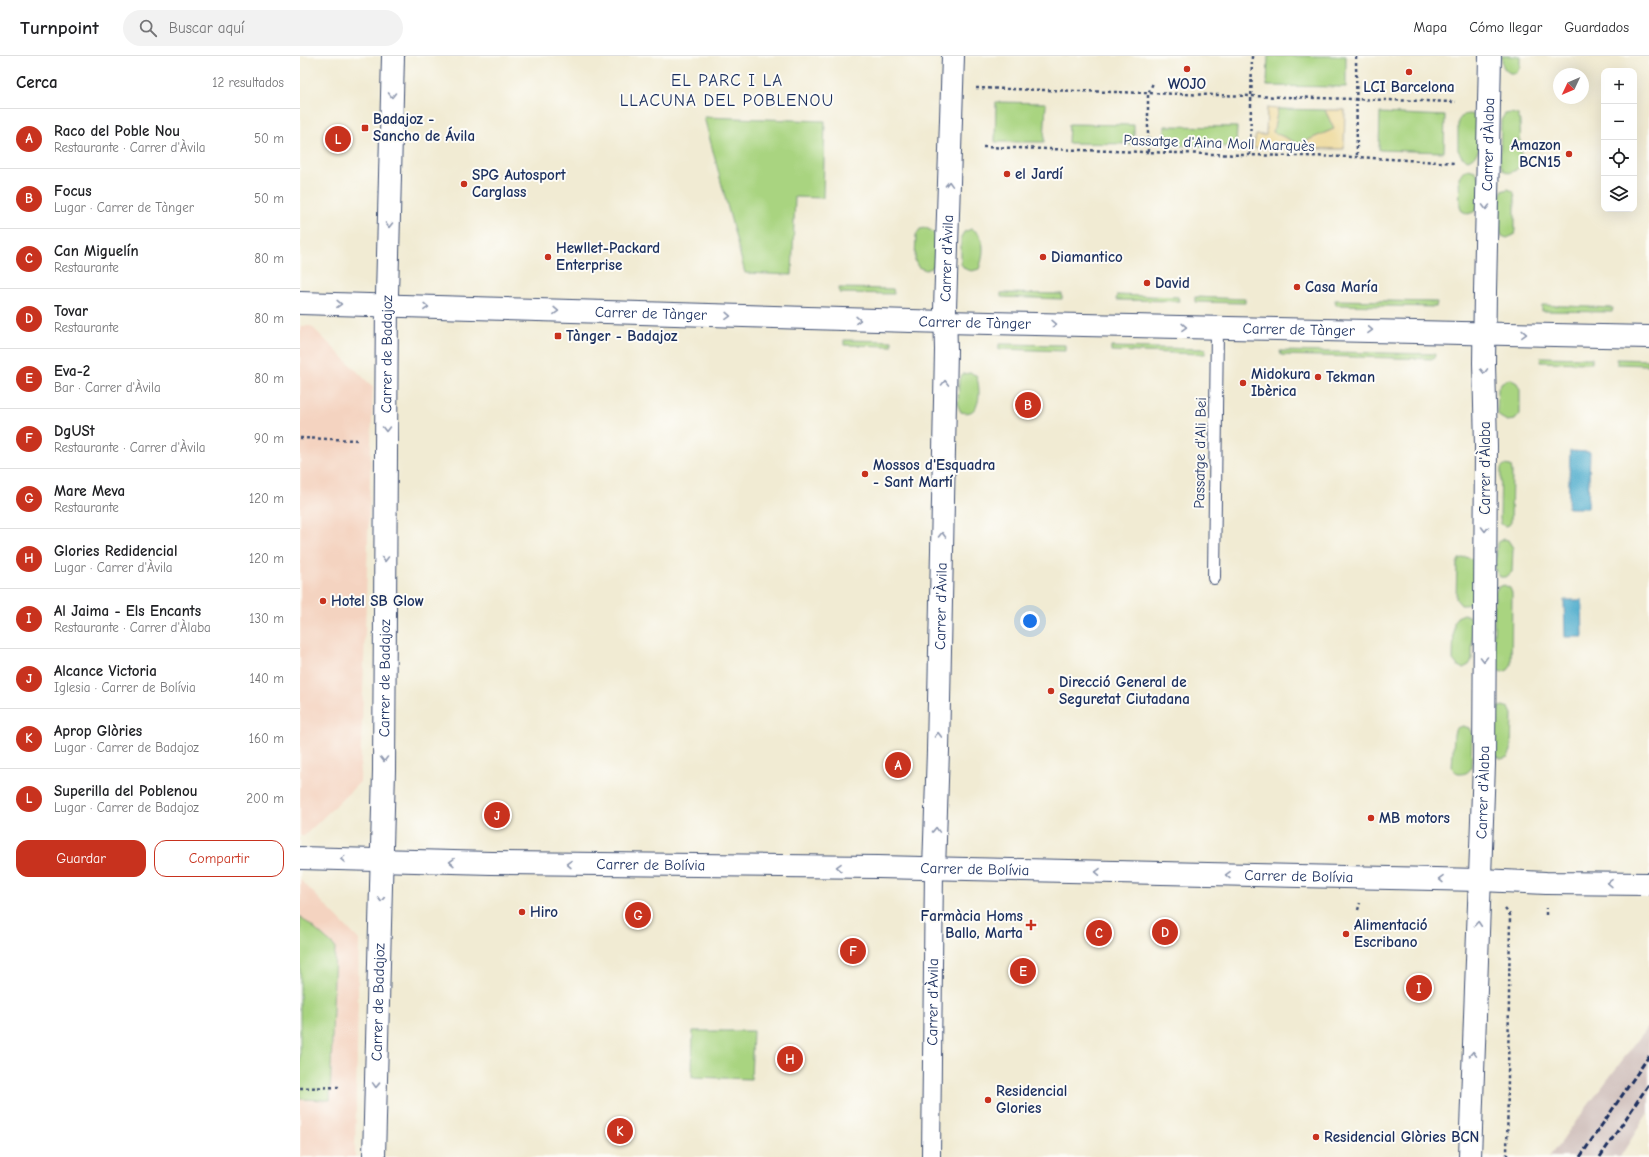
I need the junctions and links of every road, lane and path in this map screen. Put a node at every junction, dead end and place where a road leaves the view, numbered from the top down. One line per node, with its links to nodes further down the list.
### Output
1 (393, 56): 18 (street, Carrer de Badajoz, one-way to 18)
2 (953, 56): 19 (street, Carrer d'Àvila, one-way to 2)
3 (1252, 56): 9 (path)
4 (1356, 56): 10 (path)
5 (1490, 56): 21 (street, Carrer d'Àlaba, one-way to 21)
6 (1153, 83): 8 (path)
7 (983, 89): 8 (path)
8 (1148, 94): 9 (path); 13 (path)
9 (1251, 97): 10 (path); 14 (path)
10 (1357, 99): 11 (path); 15 (path)
11 (1456, 102)
12 (983, 147): 13 (path, Passatge d'Aina Moll Marquès)
13 (1148, 152): 14 (path, Passatge d'Aina Moll Marquès)
14 (1250, 155): 15 (path, Passatge d'Aina Moll Marquès)
15 (1357, 157): 16 (path, Passatge d'Aina Moll Marquès)
16 (1455, 162)
17 (300, 303): 18 (street, Carrer de Tànger, one-way to 18)
18 (387, 306): 19 (street, Carrer de Tànger, one-way to 19); 27 (street, Carrer de Badajoz, one-way to 27)
19 (945, 322): 20 (street, Carrer de Tànger, one-way to 20); 28 (street, Carrer d'Àvila, one-way to 19)
20 (1217, 328): 21 (street, Carrer de Tànger, one-way to 21); 25 (lane, Passatge d'Ali Bei)
21 (1485, 332): 22 (street, Carrer de Tànger, one-way to 22); 29 (street, Carrer d'Àlaba, one-way to 29)
22 (1649, 337)
23 (300, 438): 24 (path)
24 (359, 440)
25 (1214, 578)
26 (300, 858): 27 (street, Carrer de Bolívia, one-way to 26)
27 (382, 860): 28 (street, Carrer de Bolívia, one-way to 27); 35 (street, Carrer de Badajoz, one-way to 35)
28 (934, 869): 29 (street, Carrer de Bolívia, one-way to 28); 36 (street, Carrer d'Àvila)
29 (1480, 880): 30 (street, Carrer de Bolívia, one-way to 29); 37 (street, Carrer d'Àlaba, one-way to 29); 38 (path)
30 (1649, 884)
31 (1361, 901): 32 (path, Carrer de Bolívia)
32 (1358, 910)
33 (340, 1087): 34 (path)
34 (300, 1088)
35 (374, 1157)
36 (931, 1157)
37 (1470, 1157)
38 (1508, 1157)

